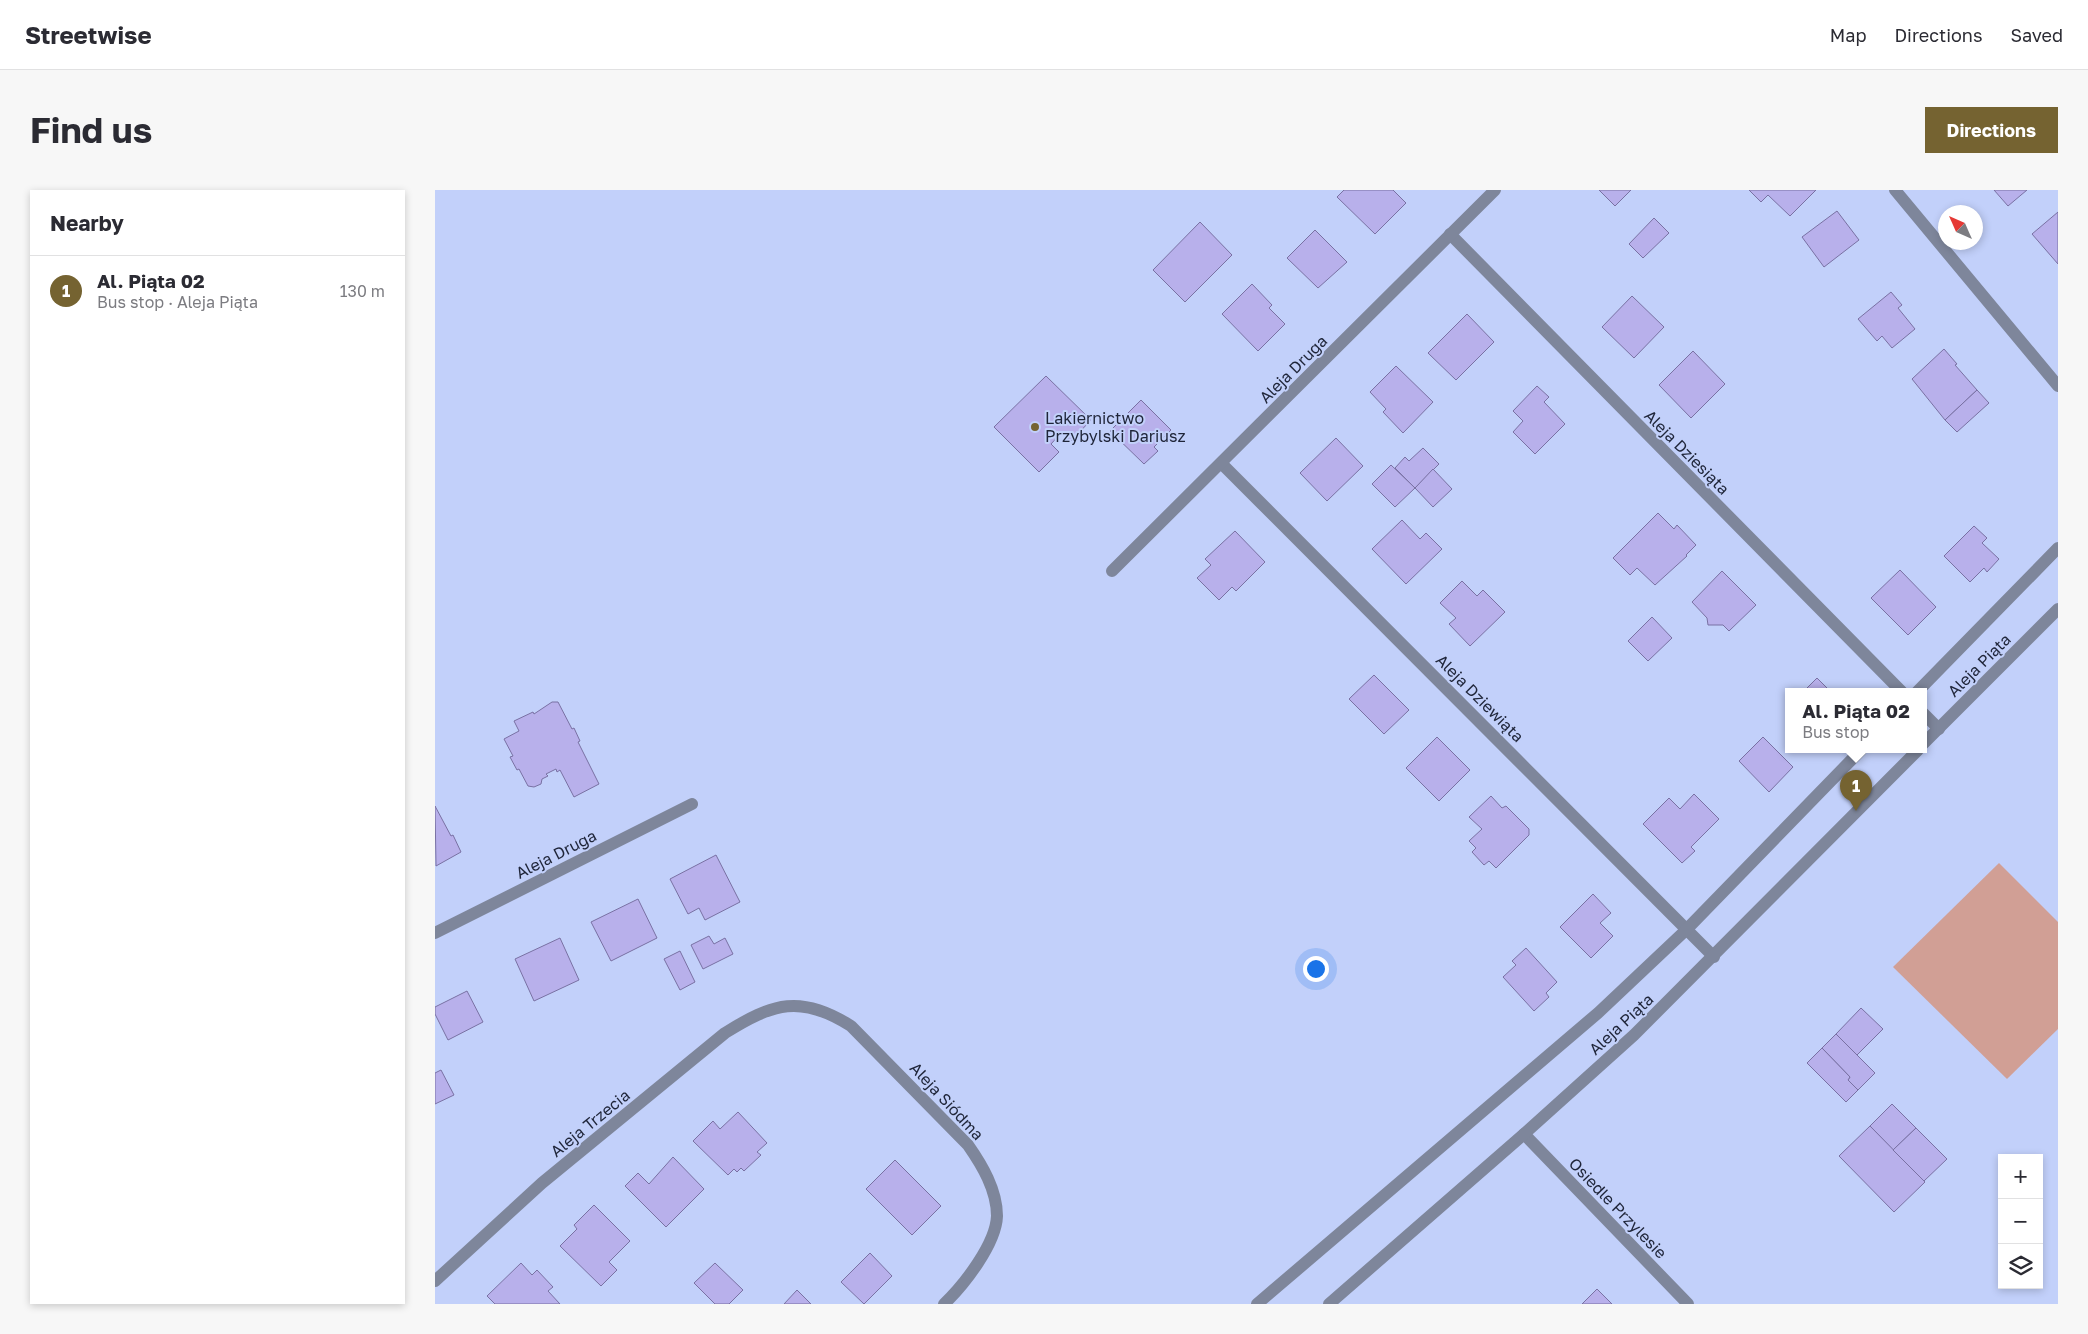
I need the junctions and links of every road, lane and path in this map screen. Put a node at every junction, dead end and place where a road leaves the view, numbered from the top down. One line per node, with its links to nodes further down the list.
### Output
1 (1495, 190): 3 (street, Aleja Druga)
2 (1895, 190): 4 (street)
3 (1450, 234): 5 (street, Aleja Druga); 9 (street, Aleja Dziesiąta)
4 (2058, 386)
5 (1221, 464): 7 (street, Aleja Druga); 17 (street, Aleja Dziewiąta)
6 (2058, 548): 10 (street)
7 (1113, 571)
8 (2058, 609): 12 (street, Aleja Piąta)
9 (1899, 688)
10 (1921, 688)
11 (1927, 718): 12 (street)
12 (1939, 729): 13 (street, Aleja Piąta)
13 (1927, 740)
14 (1858, 753): 17 (street)
15 (1915, 753): 19 (street, Aleja Piąta)
16 (692, 804): 18 (street, Aleja Druga)
17 (1687, 930): 19 (street, Aleja Dziewiąta); 24 (street)
18 (435, 934)
19 (1714, 957): 21 (street, Aleja Piąta)
20 (778, 1007): 22 (street, Aleja Trzecia); 23 (street, Aleja Siódma)
21 (1524, 1134): 25 (street, Aleja Piąta); 26 (street, Osiedle Przylesie)
22 (435, 1280)
23 (944, 1304)
24 (1257, 1304)
25 (1329, 1304)
26 (1688, 1304)

